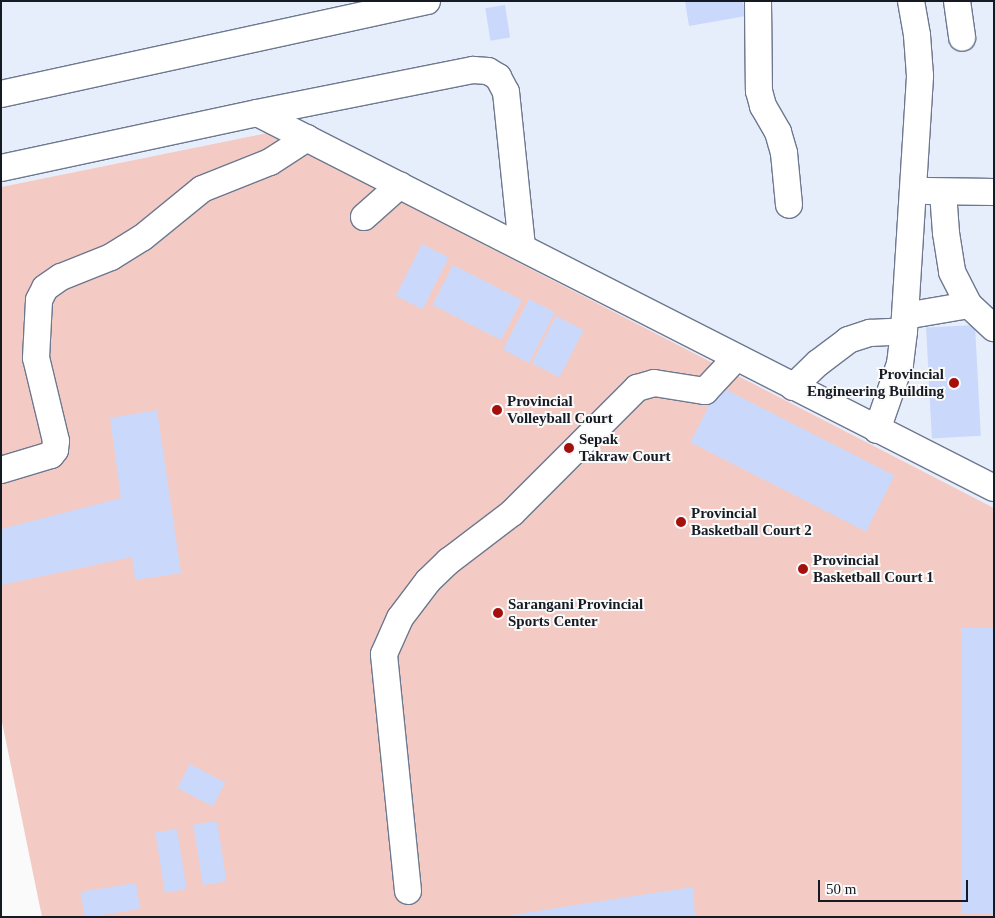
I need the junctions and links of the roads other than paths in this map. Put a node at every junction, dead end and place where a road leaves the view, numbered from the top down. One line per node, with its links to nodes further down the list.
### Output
1 (427, 1): 5 (lane)
2 (758, 1): 15 (lane)
3 (911, 1): 12 (lane)
4 (957, 1): 6 (lane)
5 (333, 12): 7 (lane)
6 (962, 38)
7 (1, 94)
8 (257, 113): 9 (lane); 10 (lane); 17 (lane)
9 (307, 138): 11 (lane); 24 (lane)
10 (1, 168)
11 (400, 185): 16 (lane); 17 (lane)
12 (913, 190): 13 (lane); 19 (lane)
13 (943, 192): 14 (lane); 18 (lane)
14 (994, 192)
15 (789, 204)
16 (364, 218)
17 (522, 247): 21 (lane)
18 (969, 305): 19 (lane); 20 (lane)
19 (904, 323): 22 (lane); 23 (lane)
20 (994, 328)
21 (736, 358): 22 (lane); 26 (lane)
22 (793, 386): 23 (lane)
23 (877, 430): 25 (lane)
24 (1, 470)
25 (994, 488)
26 (408, 891)

